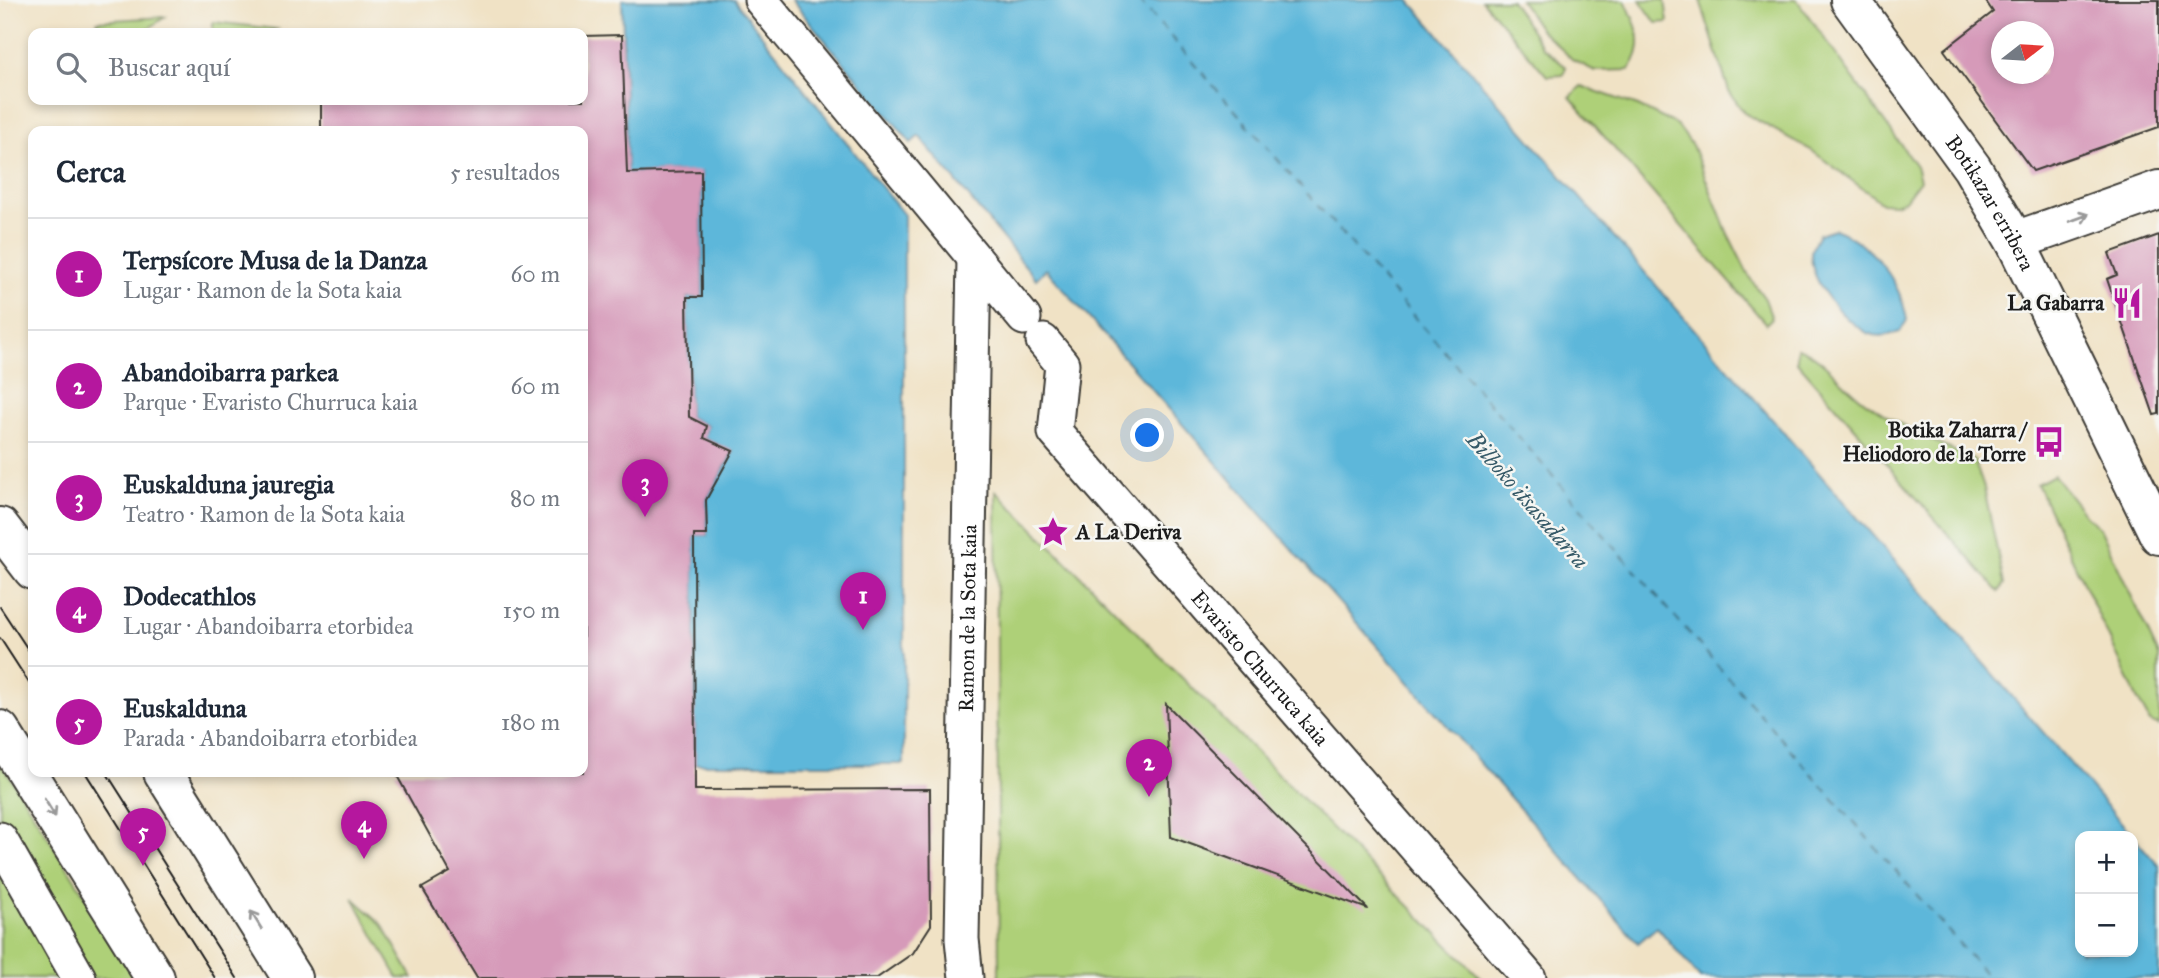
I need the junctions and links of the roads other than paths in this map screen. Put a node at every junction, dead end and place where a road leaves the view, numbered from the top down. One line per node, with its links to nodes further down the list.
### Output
1 (761, 0): 5 (street, Evaristo Churruca kaia)
2 (1850, 0): 4 (street, Botikazar erribera)
3 (2159, 190): 4 (street, one-way to 3)
4 (2015, 241): 7 (street, Botikazar erribera)
5 (974, 258): 17 (street, Ramon de la Sota kaia); 18 (street, Evaristo Churruca kaia)
6 (0, 527): 8 (street)
7 (2159, 535)
8 (28, 563)
9 (0, 730): 10 (street, one-way to 10)
10 (28, 775)
11 (29, 777): 15 (street, one-way to 15)
12 (166, 777): 16 (street, one-way to 12)
13 (0, 839): 14 (street)
14 (79, 978)
15 (155, 978)
16 (292, 978)
17 (966, 978)
18 (1529, 978)

